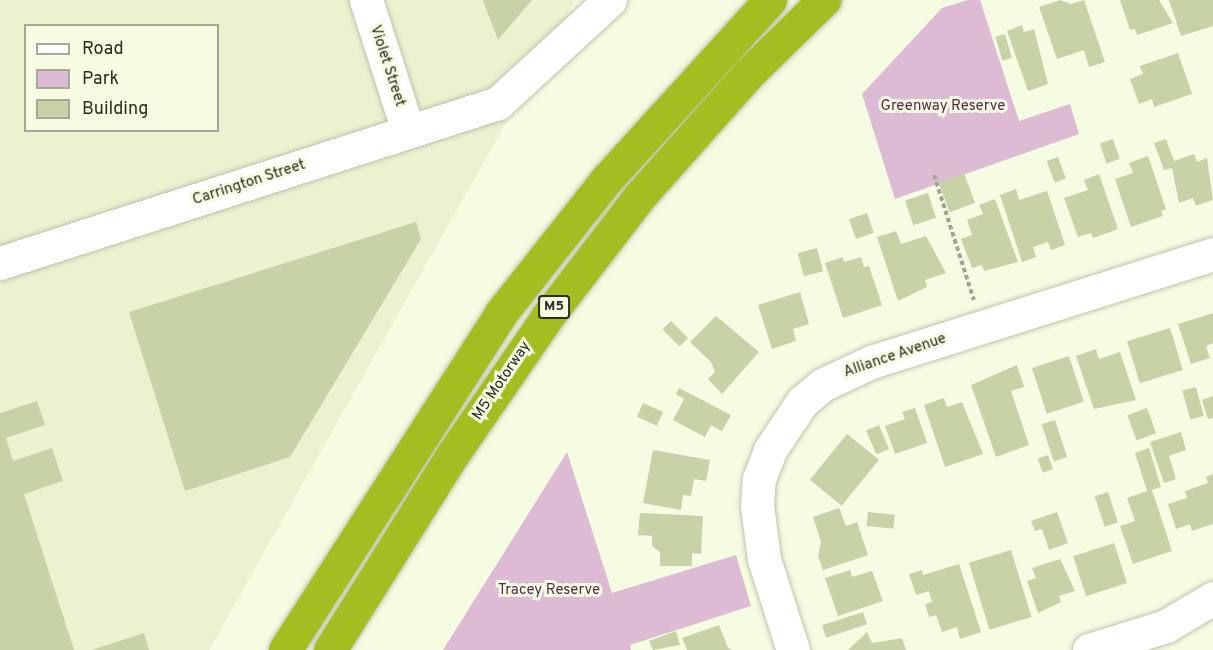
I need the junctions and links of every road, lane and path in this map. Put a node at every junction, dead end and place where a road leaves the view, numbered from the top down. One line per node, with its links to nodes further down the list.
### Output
1 (366, 0): 5 (street, Violet Street)
2 (610, 0): 5 (street, Carrington Street)
3 (770, 0): 11 (highway, M5)
4 (824, 0): 12 (highway, M5 Motorway / M5)
5 (408, 131): 8 (street, Carrington Street)
6 (934, 175): 9 (path)
7 (1213, 254): 9 (street, Alliance Avenue)
8 (0, 263)
9 (983, 326): 13 (street, Alliance Avenue)
10 (1213, 598): 14 (street)
11 (285, 650)
12 (330, 650)
13 (793, 650)
14 (1089, 650)

